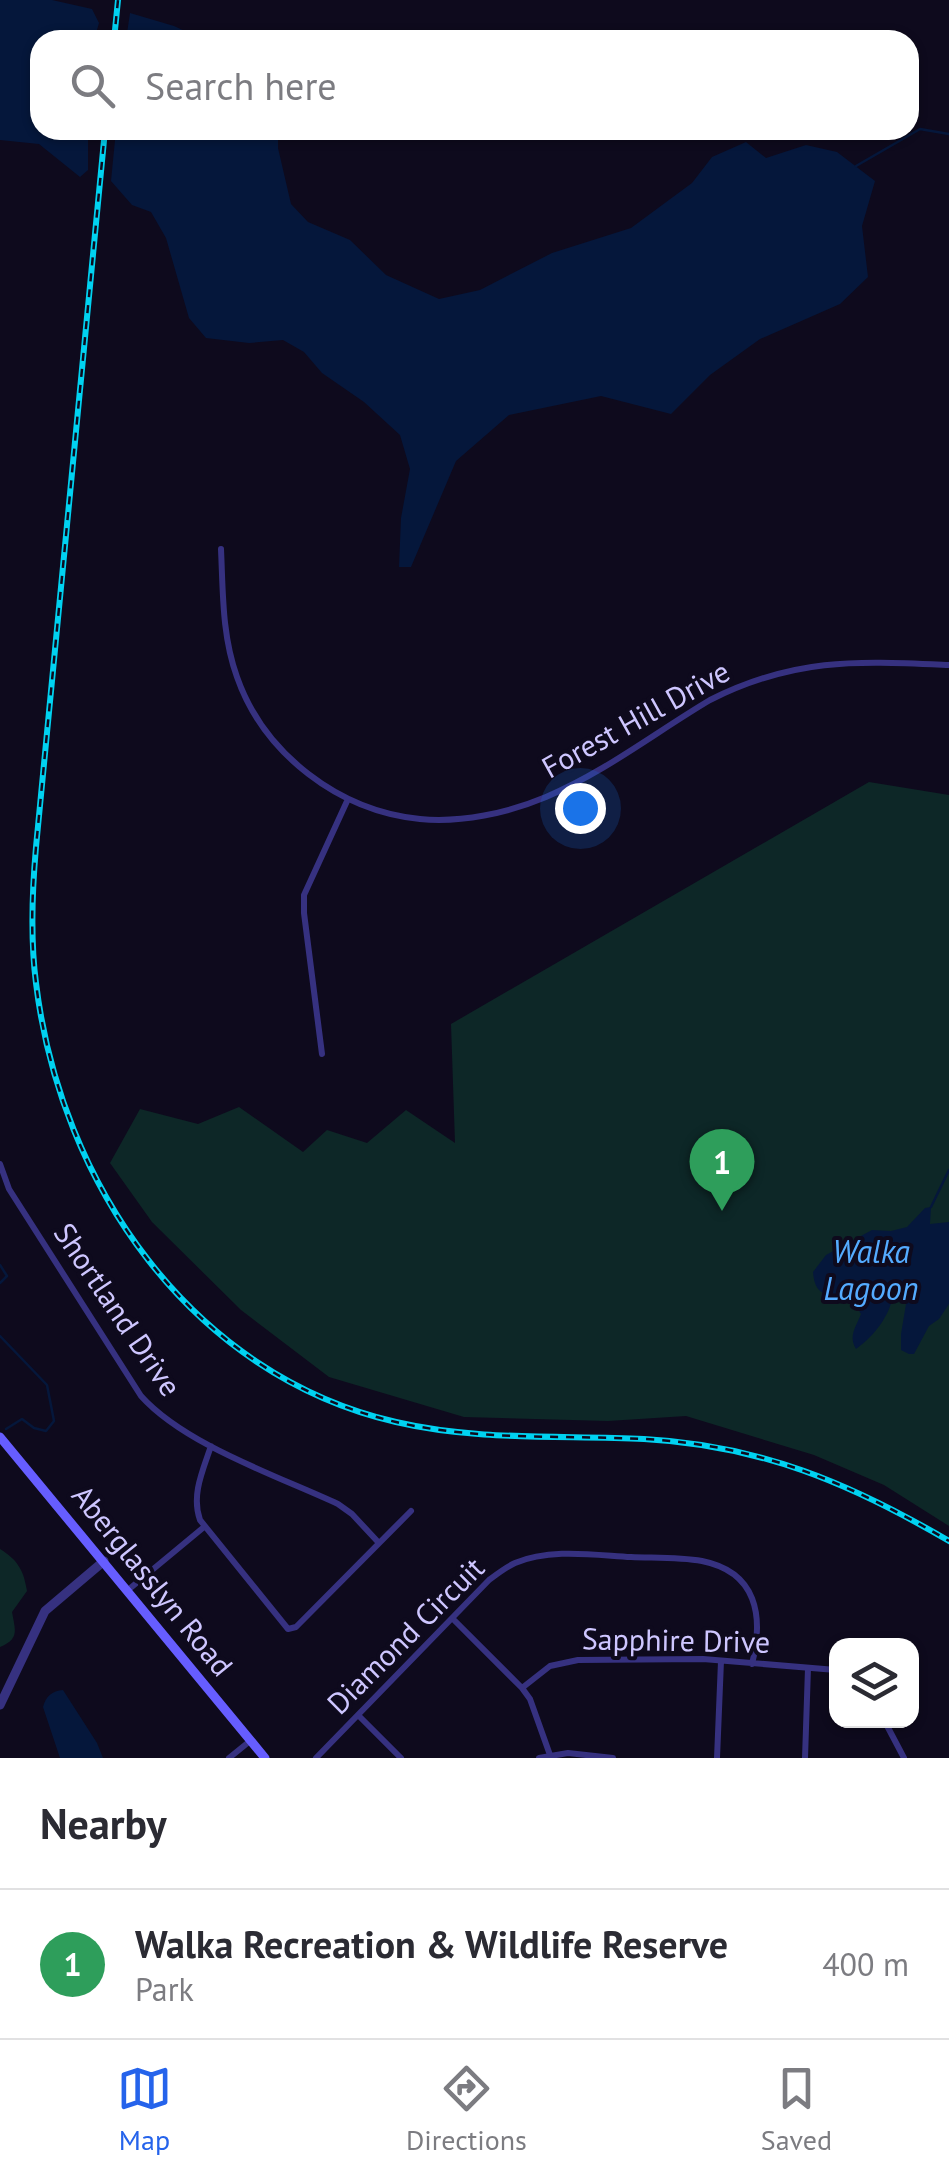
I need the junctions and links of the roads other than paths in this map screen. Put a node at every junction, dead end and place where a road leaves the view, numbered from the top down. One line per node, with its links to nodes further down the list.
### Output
1 (221, 549): 3 (street, Forest Hill Drive)
2 (949, 665): 3 (street, Forest Hill Drive)
3 (348, 799): 4 (street)
4 (322, 1054)
5 (0, 1164): 7 (street, Shortland Drive)
6 (0, 1437): 11 (main road, Aberglasslyn Road)
7 (211, 1446): 9 (street); 10 (street, Shortland Drive)
8 (412, 1512): 10 (street)
9 (204, 1527): 10 (street); 12 (street)
10 (379, 1543)
11 (104, 1561): 12 (main road, Aberglasslyn Road); 19 (street)
12 (128, 1590): 22 (main road, Aberglasslyn Road)
13 (452, 1618): 15 (street, Diamond Circuit); 18 (street); 20 (street, Diamond Circuit)
14 (721, 1661): 15 (street, Sapphire Drive); 18 (street, Sapphire Drive); 30 (street)
15 (752, 1664): 16 (street, Sapphire Drive)
16 (808, 1668): 17 (street, Sapphire Drive); 31 (street)
17 (829, 1670)
18 (522, 1688): 23 (street)
19 (0, 1705)
20 (358, 1715): 26 (street, Diamond Circuit); 27 (street)
21 (888, 1728): 32 (street)
22 (250, 1741): 24 (street); 25 (main road, Aberglasslyn Road)
23 (550, 1755): 28 (street); 29 (street)
24 (229, 1758)
25 (264, 1758)
26 (316, 1758)
27 (401, 1758)
28 (539, 1758)
29 (613, 1758)
30 (718, 1758)
31 (806, 1758)
32 (904, 1758)

